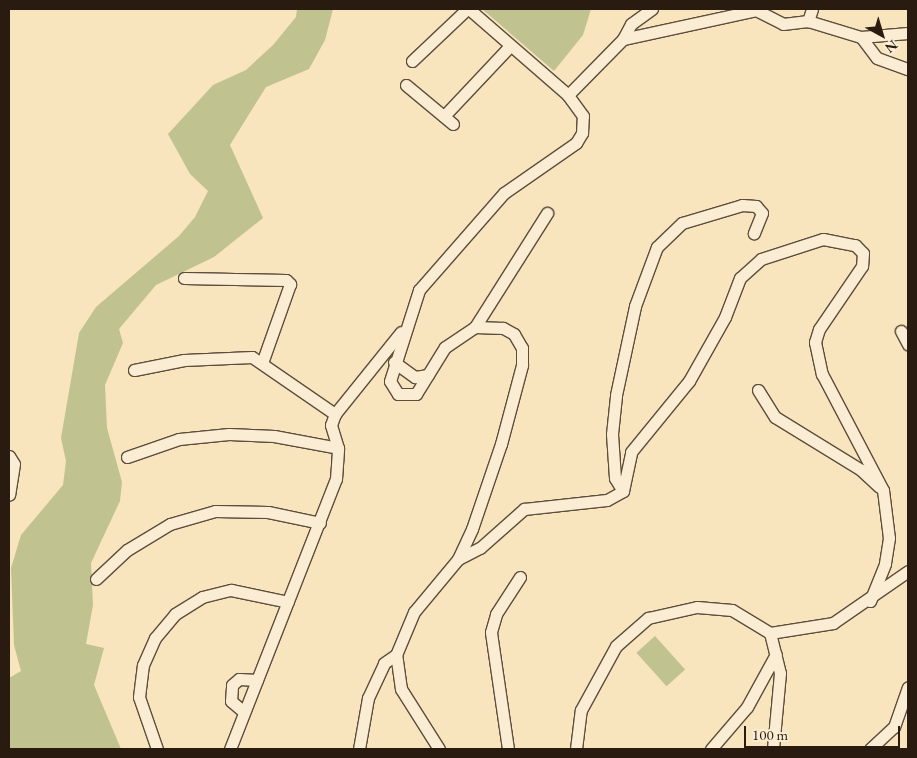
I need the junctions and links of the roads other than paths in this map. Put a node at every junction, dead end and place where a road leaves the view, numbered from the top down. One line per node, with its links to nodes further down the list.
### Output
1 (468, 9): 9 (street); 10 (street)
2 (652, 9): 8 (street)
3 (812, 9): 5 (street)
4 (759, 10): 5 (street); 8 (street)
5 (808, 21): 7 (street)
6 (908, 33): 7 (street)
7 (861, 37): 11 (street)
8 (623, 38): 13 (street)
9 (510, 46): 13 (street); 14 (street)
10 (412, 61)
11 (908, 69)
12 (406, 85): 14 (street)
13 (568, 95): 20 (street)
14 (444, 116): 15 (street)
15 (453, 124)
16 (546, 213): 19 (street)
17 (754, 234): 33 (street)
18 (184, 278): 23 (street)
19 (475, 327): 26 (street); 36 (street)
20 (403, 328): 24 (street); 28 (street)
21 (901, 331): 22 (street)
22 (908, 344)
23 (262, 362): 25 (street); 28 (street)
24 (394, 362): 26 (street); 26 (street)
25 (134, 370)
26 (428, 375)
27 (758, 390): 32 (street)
28 (335, 414): 29 (street)
29 (338, 448): 31 (street); 35 (street)
30 (9, 456): 34 (street)
31 (126, 457)
32 (883, 490): 33 (street); 40 (street)
33 (624, 491): 36 (street)
34 (9, 495)
35 (320, 523): 39 (street); 41 (street)
36 (458, 559): 44 (street)
37 (908, 571): 40 (street)
38 (520, 577): 52 (street)
39 (96, 579)
40 (870, 601): 42 (street)
41 (288, 602): 45 (street); 48 (street)
42 (770, 633): 43 (street); 53 (street)
43 (776, 654): 54 (street); 55 (street)
44 (396, 655): 50 (street); 51 (street)
45 (257, 680): 47 (street); 47 (street)
46 (908, 687): 56 (street)
47 (244, 712): 49 (street)
48 (157, 749)
49 (230, 749)
50 (359, 749)
51 (439, 749)
52 (508, 749)
53 (576, 749)
54 (711, 749)
55 (773, 749)
56 (870, 749)

